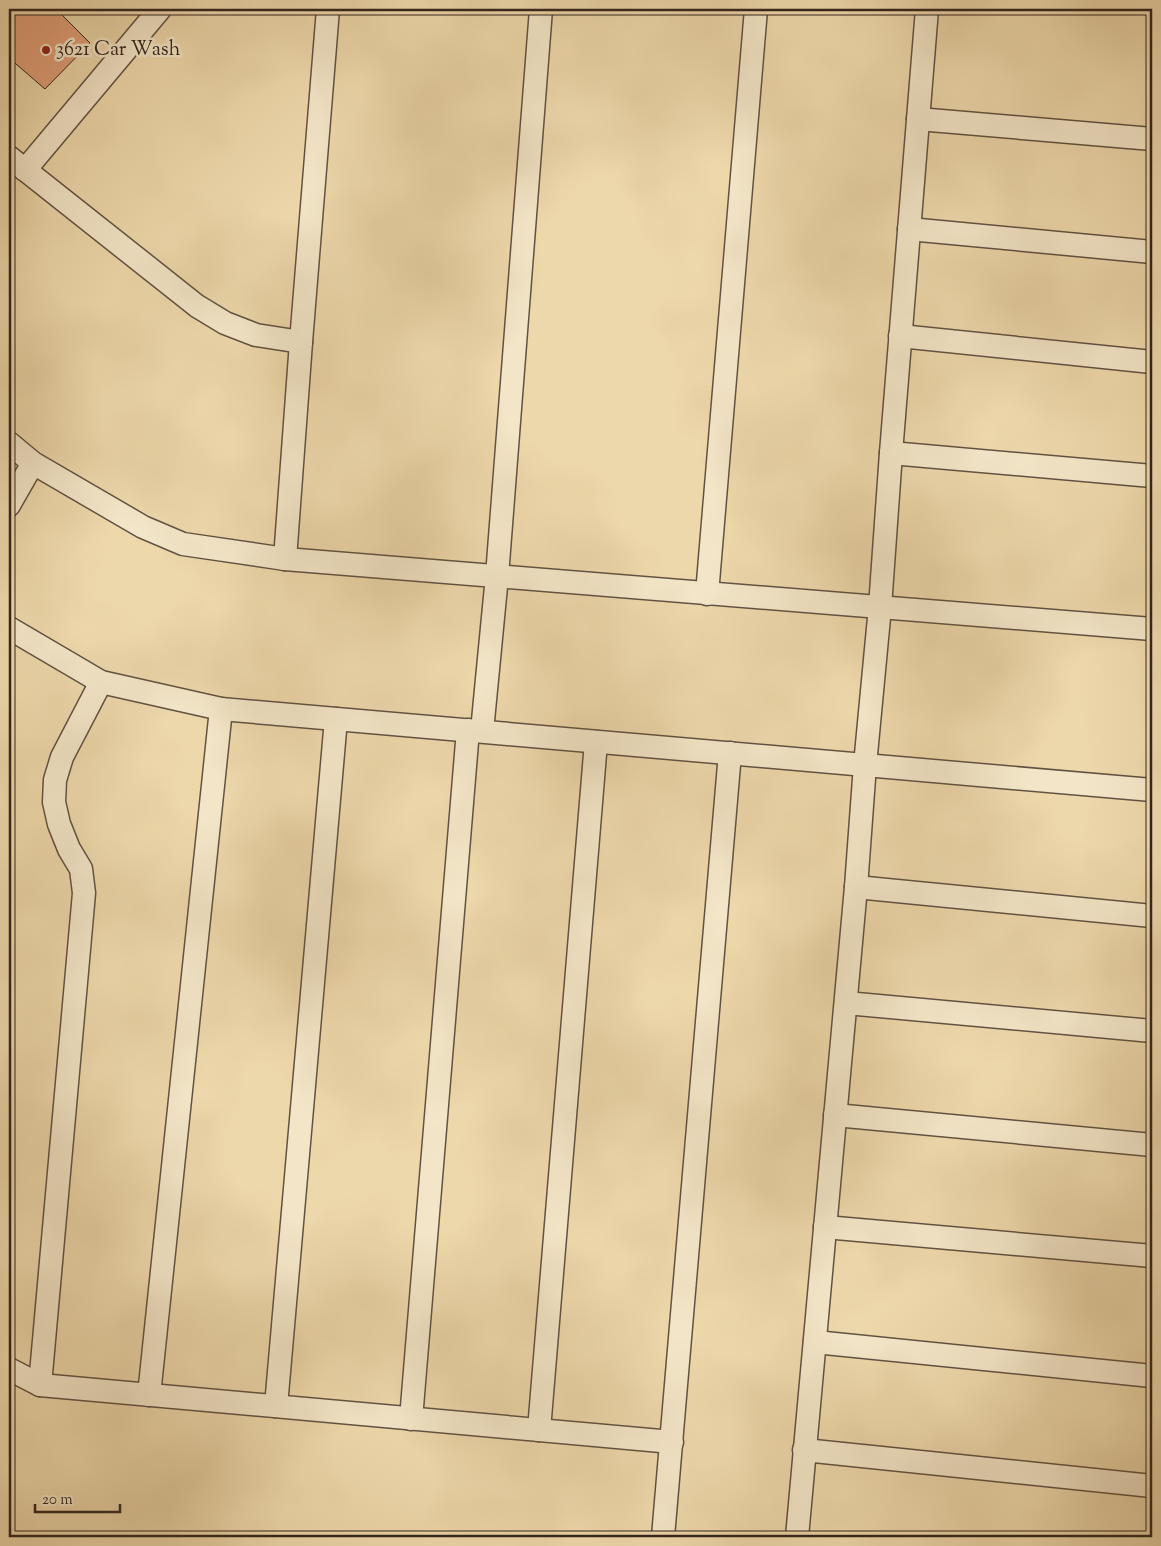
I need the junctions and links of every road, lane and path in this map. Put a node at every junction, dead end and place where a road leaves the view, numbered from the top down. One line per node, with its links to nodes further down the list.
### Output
1 (160, 9): 8 (street)
2 (328, 9): 12 (street)
3 (541, 9): 20 (street)
4 (756, 9): 21 (street)
5 (927, 9): 6 (street)
6 (918, 119): 7 (street); 9 (street)
7 (1152, 139)
8 (17, 164): 12 (street)
9 (909, 228): 10 (street); 11 (street)
10 (1152, 252)
11 (900, 336): 13 (street); 15 (street)
12 (301, 342): 19 (street)
13 (1152, 362)
14 (9, 443): 16 (street)
15 (890, 452): 17 (street); 22 (street)
16 (33, 463): 18 (street); 19 (street)
17 (1152, 476)
18 (9, 505)
19 (285, 559): 20 (street)
20 (497, 576): 21 (street); 28 (street)
21 (707, 594): 22 (street)
22 (880, 607): 24 (street); 31 (street)
23 (9, 628): 25 (street)
24 (1152, 630)
25 (101, 682): 26 (street); 44 (street)
26 (221, 709): 27 (street); 45 (street)
27 (336, 719): 28 (street); 46 (street)
28 (476, 731): 29 (street); 47 (street)
29 (596, 742): 30 (street); 48 (street)
30 (730, 753): 31 (street); 49 (street)
31 (865, 765): 32 (street); 33 (street)
32 (1152, 790)
33 (856, 887): 34 (street); 35 (street)
34 (1152, 916)
35 (846, 1003): 36 (street); 37 (street)
36 (1152, 1031)
37 (835, 1115): 38 (street); 39 (street)
38 (1152, 1144)
39 (826, 1227): 40 (street); 41 (street)
40 (1152, 1256)
41 (815, 1342): 43 (street); 50 (street)
42 (9, 1369): 44 (street)
43 (1152, 1376)
44 (40, 1385): 45 (street)
45 (148, 1395): 46 (street)
46 (276, 1406): 47 (street)
47 (411, 1419): 48 (street)
48 (539, 1430): 49 (street)
49 (672, 1442): 52 (street)
50 (804, 1450): 51 (street); 53 (street)
51 (1152, 1486)
52 (663, 1537)
53 (797, 1537)

